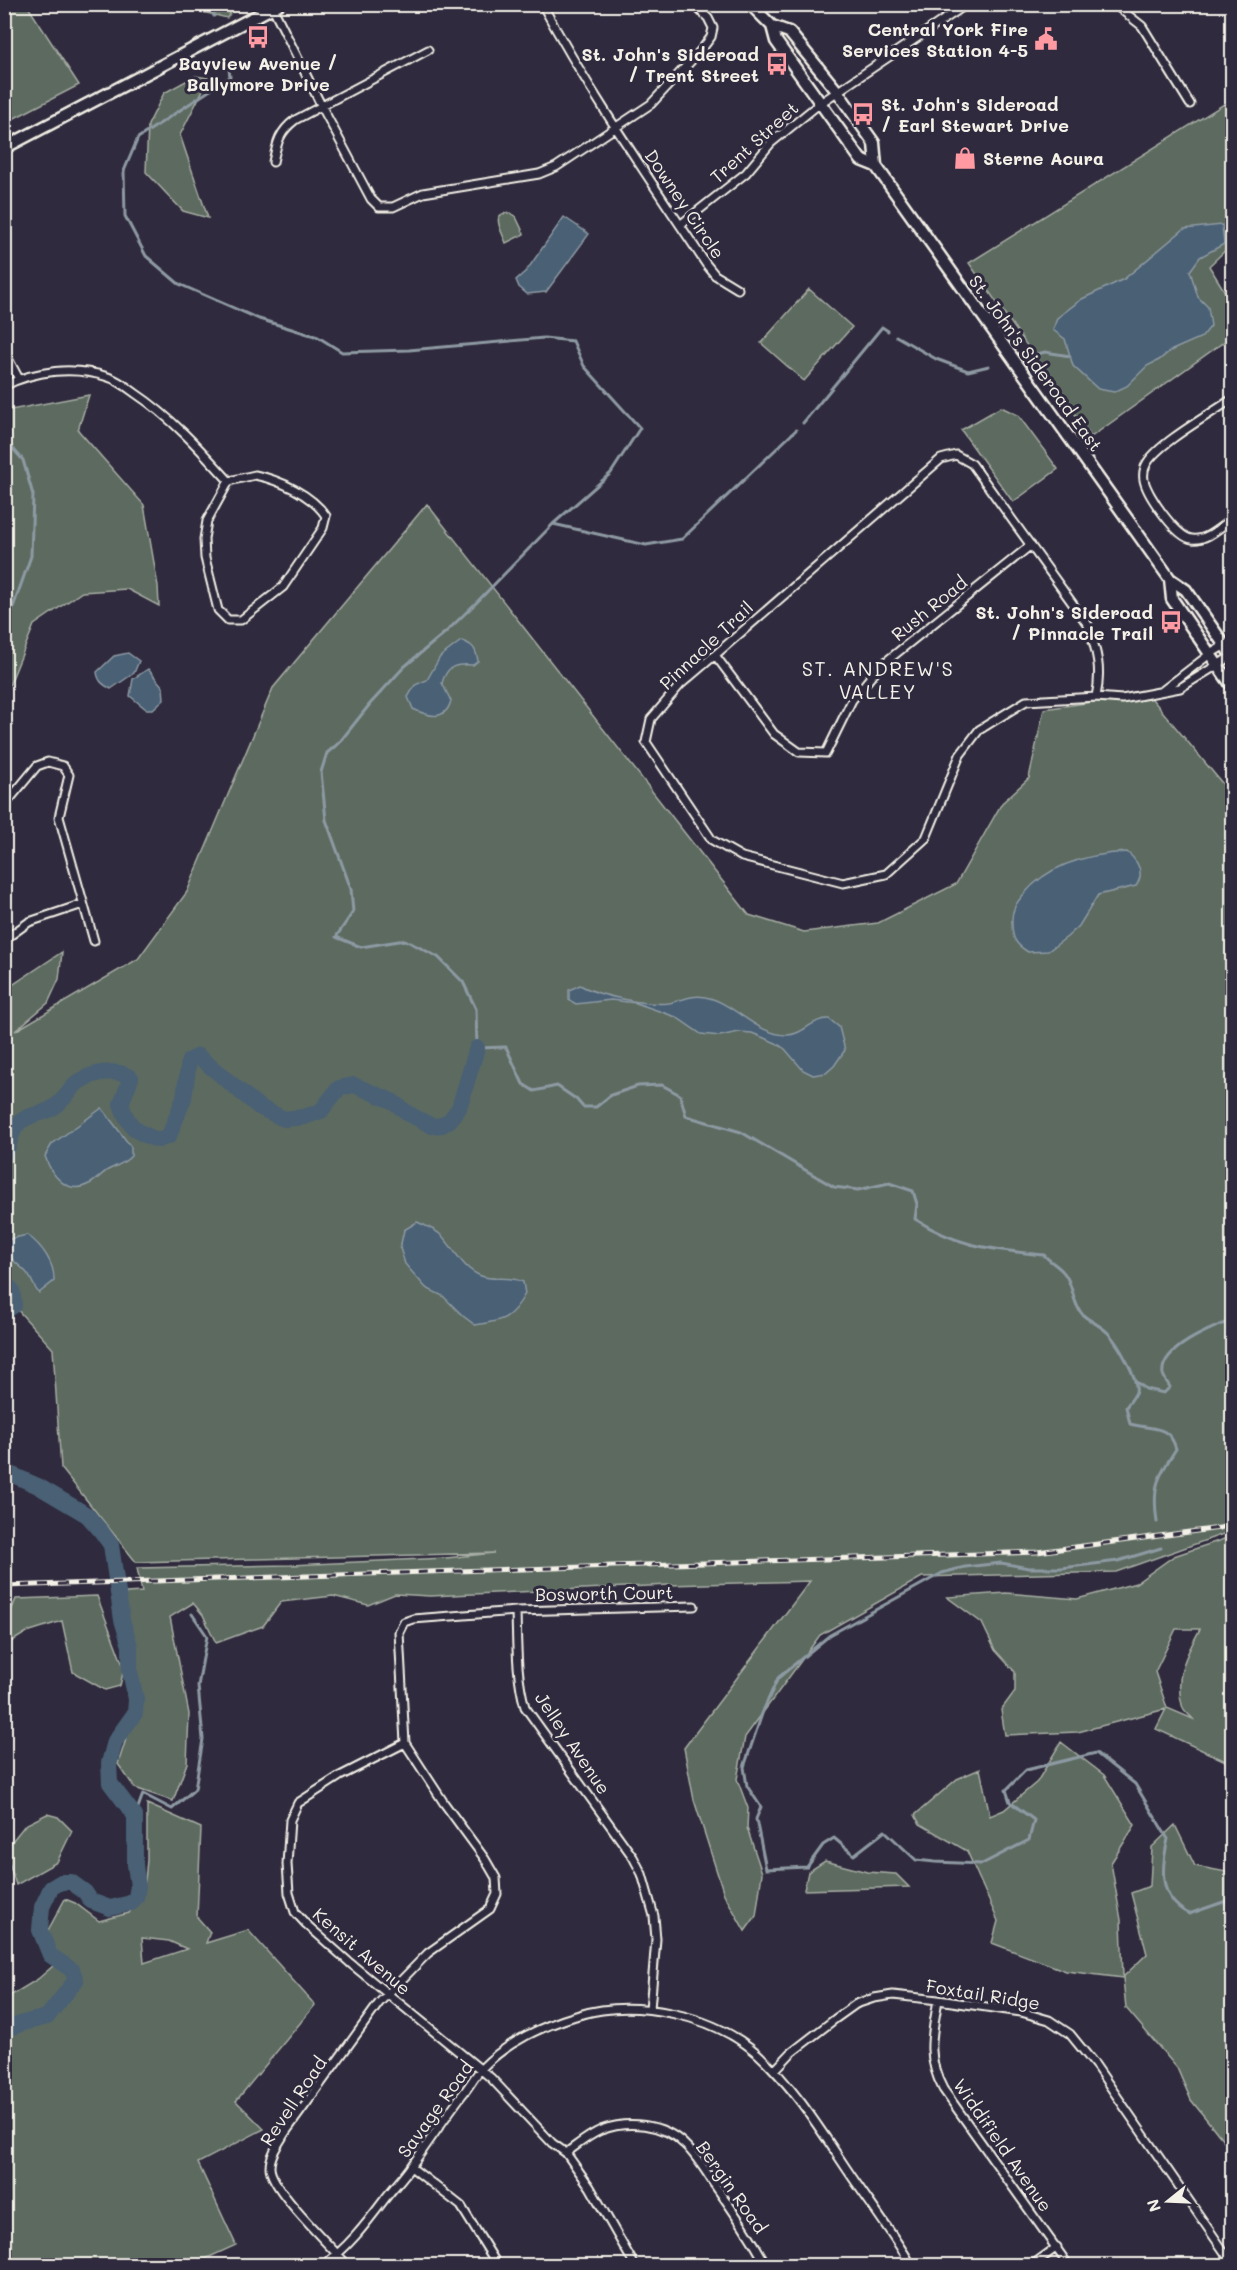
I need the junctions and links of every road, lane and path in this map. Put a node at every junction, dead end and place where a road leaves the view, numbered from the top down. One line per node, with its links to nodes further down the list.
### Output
1 (542, 4): 13 (street, Downey Circle)
2 (693, 4): 13 (street)
3 (750, 4): 7 (main road, St. John's Sideroad East)
4 (966, 4): 9 (street, Trent Street)
5 (1114, 4): 11 (street)
6 (276, 6): 12 (street); 14 (main road)
7 (772, 26): 9 (main road, St. John's Sideroad East); 10 (main road, St. John's Sideroad East)
8 (428, 50): 12 (street)
9 (837, 91): 10 (street, Trent Street); 16 (main road, St. John's Sideroad East)
10 (819, 104): 16 (main road, St. John's Sideroad East); 17 (street, Trent Street)
11 (1190, 104)
12 (322, 107): 13 (street); 15 (street)
13 (615, 128): 17 (street, Downey Circle)
14 (4, 148)
15 (273, 162)
16 (876, 166): 26 (main road, St. John's Sideroad East)
17 (680, 225): 18 (street, Downey Circle)
18 (738, 290)
19 (4, 351): 20 (street)
20 (19, 379): 21 (street); 23 (street)
21 (4, 386)
22 (1233, 399): 24 (street)
23 (229, 481): 23 (street)
24 (1233, 519)
25 (1031, 545): 29 (street, Pinnacle Trail); 29 (street, Rush Road); 34 (street, Pinnacle Trail)
26 (1170, 579): 27 (main road, St. John's Sideroad East); 28 (main road, St. John's Sideroad East)
27 (1229, 643): 28 (street, Pinnacle Trail); 30 (main road, St. John's Sideroad East)
28 (1210, 654): 31 (main road, St. John's Sideroad East); 33 (street, Pinnacle Trail)
29 (715, 655): 34 (street, Pinnacle Trail)
30 (1233, 656): 31 (street, Pinnacle Trail)
31 (1218, 666): 32 (main road, St. John's Sideroad East); 33 (street, Pinnacle Trail)
32 (1233, 686)
33 (1160, 692): 34 (street, Pinnacle Trail)
34 (1096, 697)
35 (4, 806): 36 (street)
36 (83, 904): 37 (street); 38 (street)
37 (4, 940)
38 (94, 941)
39 (694, 1606): 40 (street, Bosworth Court)
40 (516, 1611): 41 (street); 44 (street, Jelley Avenue)
41 (405, 1743): 42 (street); 42 (street, Kensit Avenue)
42 (388, 1993): 46 (street, Kensit Avenue); 50 (street, Revell Road)
43 (938, 2000): 45 (street, Foxtail Ridge); 49 (street, Widdifield Avenue); 51 (street, Foxtail Ridge)
44 (650, 2009): 45 (street, Savage Road); 46 (street, Savage Road)
45 (775, 2070): 57 (street, Savage Road)
46 (480, 2071): 47 (street, Kensit Avenue); 48 (street, Savage Road)
47 (566, 2153): 55 (street, Kensit Avenue); 56 (street, Bergin Road)
48 (411, 2167): 50 (street, Savage Road); 54 (street)
49 (1057, 2247): 58 (street); 59 (street, Widdifield Avenue)
50 (338, 2253): 52 (street, Savage Road); 53 (street, Revell Road)
51 (1233, 2263)
52 (322, 2265)
53 (348, 2265)
54 (498, 2265)
55 (635, 2265)
56 (767, 2265)
57 (912, 2265)
58 (1031, 2265)
59 (1069, 2265)

